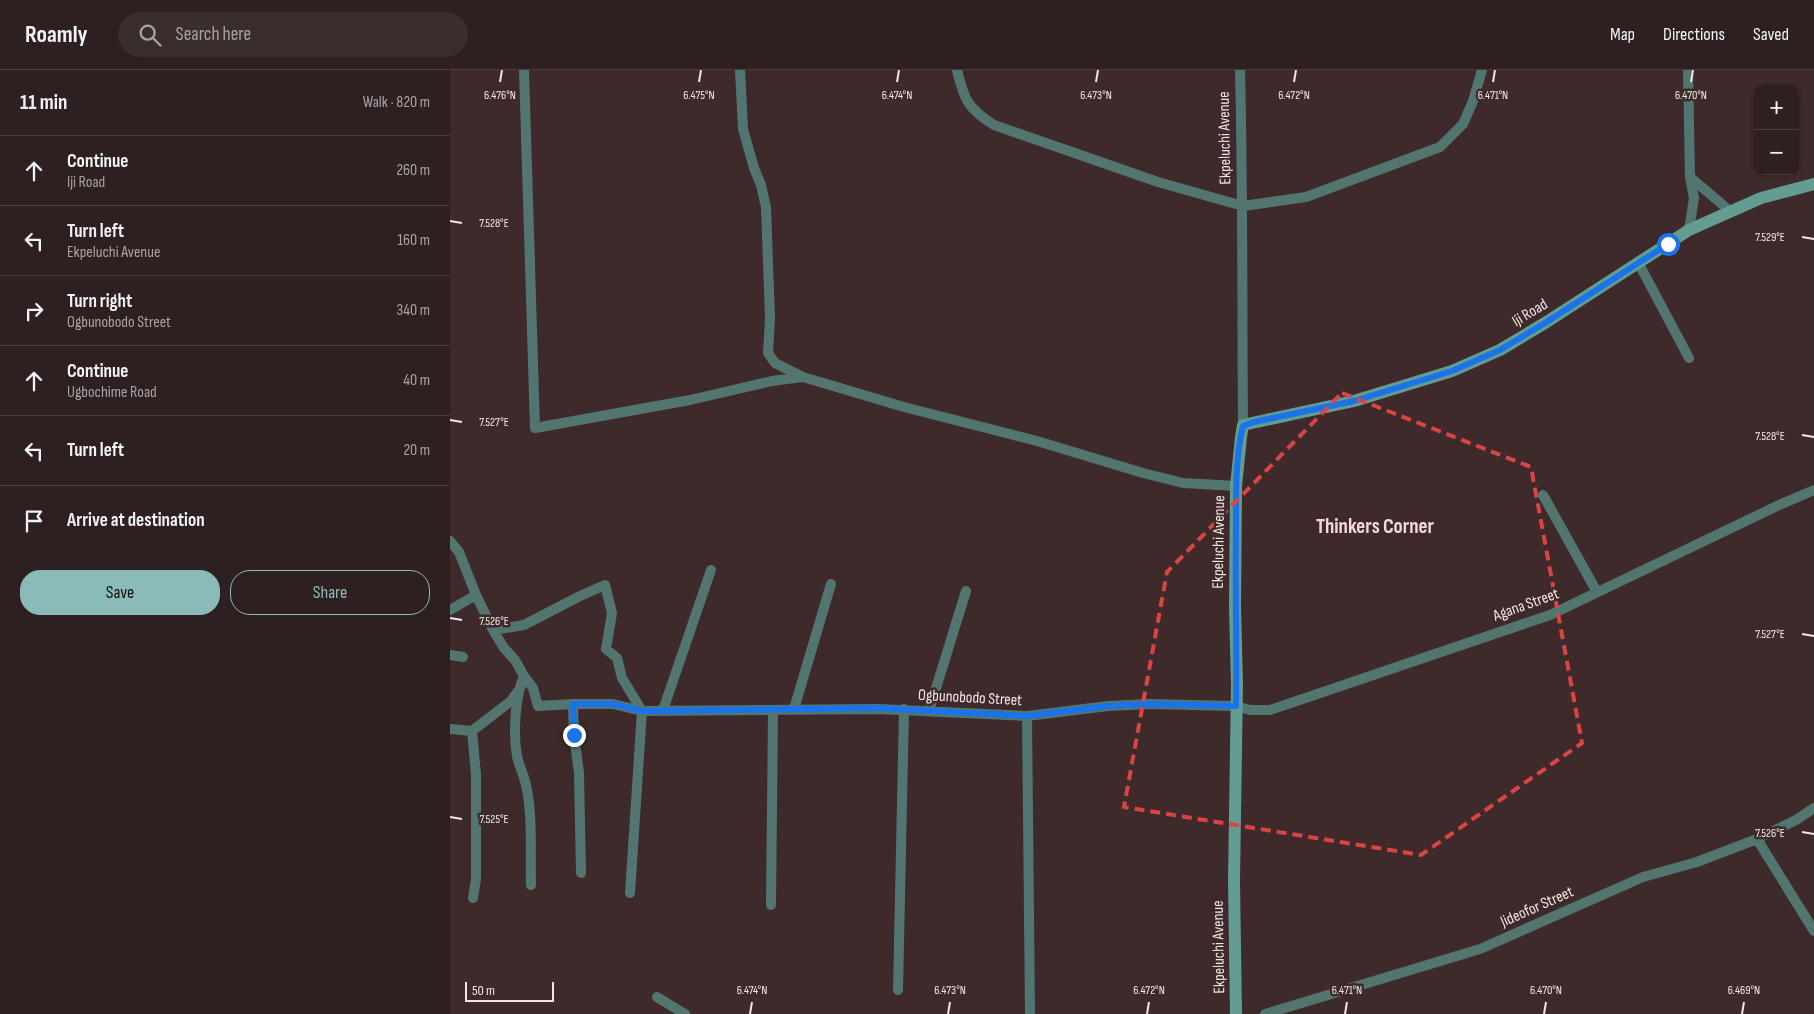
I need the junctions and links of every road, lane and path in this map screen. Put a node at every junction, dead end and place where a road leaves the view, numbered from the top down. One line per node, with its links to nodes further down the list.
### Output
1 (524, 70): 14 (street)
2 (740, 70): 14 (street)
3 (957, 70): 9 (street)
4 (1240, 70): 9 (street, Ekpeluchi Avenue)
5 (1482, 70): 9 (street)
6 (1688, 70): 7 (street)
7 (1690, 177): 10 (street); 11 (street)
8 (1814, 184): 10 (street, Iji Road)
9 (1243, 206): 15 (street, Ekpeluchi Avenue)
10 (1730, 211): 11 (street, Iji Road)
11 (1689, 230): 12 (street, Iji Road)
12 (1639, 264): 13 (street); 15 (street, Iji Road)
13 (1689, 358)
14 (803, 377): 16 (street)
15 (1243, 426): 16 (street, Ekpeluchi Avenue)
16 (1236, 486): 32 (street, Ekpeluchi Avenue)
17 (1814, 490): 23 (street, Agana Street)
18 (1543, 495): 23 (street)
19 (450, 541): 24 (street)
20 (711, 570): 35 (street)
21 (831, 584): 33 (street)
22 (966, 591): 38 (street)
23 (1597, 592): 32 (street, Agana Street)
24 (476, 595): 25 (street); 26 (street)
25 (450, 610)
26 (493, 630): 29 (street); 37 (street)
27 (450, 655): 28 (street)
28 (462, 657)
29 (524, 676): 30 (street); 31 (street, Ogbunobodo Street)
30 (518, 691): 41 (street); 45 (street)
31 (573, 704): 37 (street, Ogbunobodo Street); 44 (street)
32 (1236, 706): 39 (street, Ogbunobodo Street); 54 (street, Ekpeluchi Avenue)
33 (794, 709): 34 (street, Ogbunobodo Street); 36 (street, Ogbunobodo Street)
34 (904, 709): 38 (street, Ogbunobodo Street); 50 (street)
35 (663, 710): 36 (street, Ogbunobodo Street); 37 (street, Ogbunobodo Street)
36 (773, 710): 48 (street)
37 (642, 711): 46 (street)
38 (929, 711): 39 (street, Ogbunobodo Street)
39 (1027, 716): 53 (street)
40 (450, 729): 41 (street)
41 (472, 731): 47 (street)
42 (1814, 808): 43 (street, Jideofor Street)
43 (1757, 839): 49 (street); 55 (street, Jideofor Street)
44 (581, 873)
45 (531, 885)
46 (630, 893)
47 (473, 898)
48 (771, 905)
49 (1814, 931)
50 (898, 990)
51 (657, 997): 52 (street)
52 (684, 1014)
53 (1030, 1014)
54 (1236, 1014)
55 (1265, 1014)

